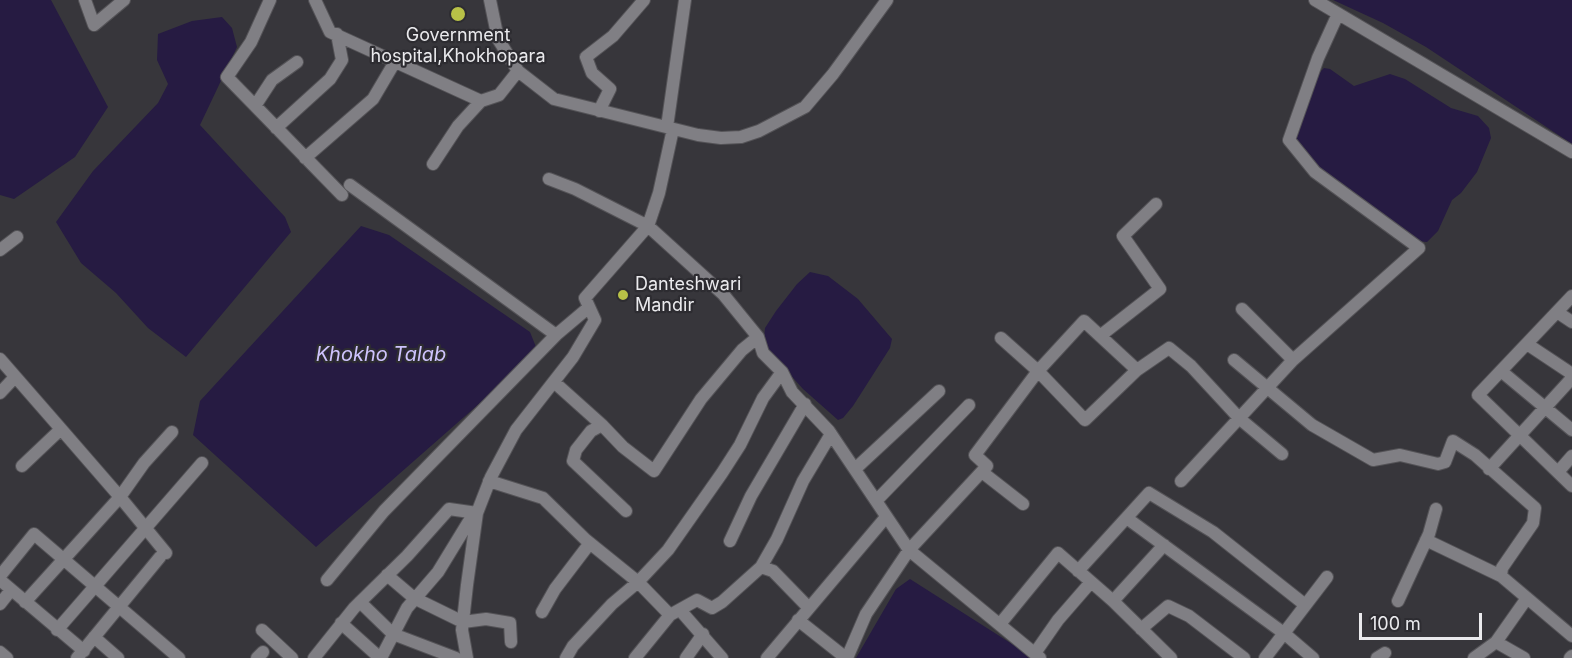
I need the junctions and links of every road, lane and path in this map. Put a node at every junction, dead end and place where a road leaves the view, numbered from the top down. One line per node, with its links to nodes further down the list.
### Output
1 (85, 0): 9 (street)
2 (270, 0): 16 (street)
3 (315, 0): 11 (street)
4 (490, 0): 14 (street)
5 (644, 0): 17 (street)
6 (685, 0): 19 (street)
7 (887, 0): 19 (street)
8 (1315, 0): 10 (street)
9 (120, 1)
10 (1338, 14): 20 (street); 40 (street)
11 (337, 34): 12 (street); 18 (street)
12 (396, 60): 15 (street); 21 (street)
13 (297, 62): 16 (street)
14 (518, 70): 15 (street); 17 (street)
15 (481, 100): 22 (street)
16 (255, 106): 18 (street)
17 (600, 111): 19 (street)
18 (276, 128): 21 (street)
19 (670, 128): 25 (street)
20 (1572, 152)
21 (305, 158): 33 (street)
22 (433, 164)
23 (549, 179): 25 (street)
24 (1156, 204): 34 (street)
25 (648, 226): 29 (street); 35 (street)
26 (17, 237): 27 (street)
27 (0, 250)
28 (1572, 296): 31 (street)
29 (588, 308): 33 (street); 47 (street)
30 (1242, 309): 40 (street)
31 (1557, 312): 32 (street); 37 (street)
32 (1572, 322)
33 (556, 335): 94 (street)
34 (1100, 336): 41 (street); 42 (street)
35 (758, 337): 44 (street); 55 (street)
36 (1001, 338): 42 (street)
37 (1527, 344): 43 (street); 45 (street)
38 (0, 359): 46 (street)
39 (1234, 360): 48 (street)
40 (1293, 360): 48 (street)
41 (1137, 370): 42 (street); 54 (street)
42 (1038, 371): 67 (street)
43 (1501, 371): 53 (street); 60 (street)
44 (782, 372): 51 (street); 95 (street)
45 (1572, 376): 53 (street)
46 (15, 377): 50 (street); 56 (street)
47 (554, 382): 55 (street); 69 (street)
48 (1268, 390): 54 (street); 66 (street)
49 (939, 391): 65 (street)
50 (0, 393)
51 (805, 404): 59 (street); 82 (street)
52 (969, 405): 73 (street)
53 (1544, 409): 57 (street); 60 (street)
54 (1240, 419): 61 (street); 70 (street)
55 (602, 425): 76 (street)
56 (61, 429): 64 (street); 72 (street)
57 (1572, 430)
58 (171, 432): 72 (street)
59 (831, 434): 65 (street); 87 (street)
60 (1519, 436): 66 (street); 68 (street)
61 (1282, 454)
62 (1572, 456): 68 (street)
63 (202, 463): 80 (street)
64 (22, 466)
65 (855, 469): 73 (street)
66 (1489, 469): 91 (street)
67 (982, 471): 74 (street); 85 (street)
68 (1558, 472): 71 (street)
69 (489, 481): 77 (street); 83 (street)
70 (1181, 482)
71 (1572, 486)
72 (120, 497): 80 (street); 86 (street)
73 (876, 501): 78 (street)
74 (1023, 504)
75 (1436, 509): 81 (street)
76 (626, 511)
77 (477, 513): 89 (street); 99 (street); 114 (street)
78 (886, 517): 85 (street); 108 (street)
79 (1128, 519): 84 (street); 88 (street); 107 (street)
80 (145, 527): 97 (street); 106 (street)
81 (1426, 540): 91 (street); 102 (street)
82 (730, 541)
83 (590, 543): 95 (street); 109 (street)
84 (1164, 545): 101 (street); 120 (street)
85 (909, 550): 113 (street); 142 (street)
86 (66, 559): 90 (street); 97 (street); 103 (street)
87 (761, 567): 108 (street); 110 (street)
88 (1078, 571): 96 (street); 113 (street)
89 (387, 575): 99 (street); 104 (street)
90 (0, 576)
91 (1501, 576): 100 (street)
92 (1328, 577): 107 (street)
93 (0, 580): 98 (street)
94 (327, 580)
95 (638, 582): 110 (street); 138 (street)
96 (1091, 582): 101 (street); 128 (street)
97 (96, 584): 106 (street); 116 (street)
98 (11, 590): 103 (street); 105 (street)
99 (414, 598): 114 (street); 118 (street)
100 (1527, 598): 121 (street); 124 (street)
101 (1113, 601): 115 (street)
102 (1398, 601)
103 (25, 602): 116 (street)
104 (360, 602): 112 (street); 118 (street)
105 (0, 604)
106 (120, 604): 122 (street); 132 (street)
107 (1304, 604): 120 (street)
108 (808, 607): 111 (street)
109 (542, 612)
110 (675, 613): 119 (street); 139 (street)
111 (798, 620): 129 (street); 142 (street)
112 (341, 623): 134 (street); 135 (street)
113 (1000, 624): 128 (street)
114 (462, 626): 123 (street); 136 (street); 137 (street)
115 (1142, 629): 125 (street); 143 (street)
116 (57, 630): 127 (street)
117 (262, 630): 133 (street)
118 (393, 634): 135 (street); 136 (street)
119 (703, 634): 140 (street); 141 (street)
120 (1285, 634): 146 (street); 147 (street)
121 (1572, 636)
122 (94, 637): 127 (street); 131 (street)
123 (511, 642)
124 (1496, 642): 148 (street); 149 (street)
125 (1233, 648): 144 (street); 145 (street)
126 (0, 652): 130 (street)
127 (81, 654)
128 (1038, 656)
129 (771, 657)
130 (7, 658)
131 (118, 658)
132 (179, 658)
133 (292, 658)
134 (314, 658)
135 (381, 658)
136 (456, 658)
137 (467, 658)
138 (566, 658)
139 (635, 658)
140 (686, 658)
141 (722, 658)
142 (847, 658)
143 (1171, 658)
144 (1224, 658)
145 (1244, 658)
146 (1266, 658)
147 (1313, 658)
148 (1474, 658)
149 (1524, 658)

